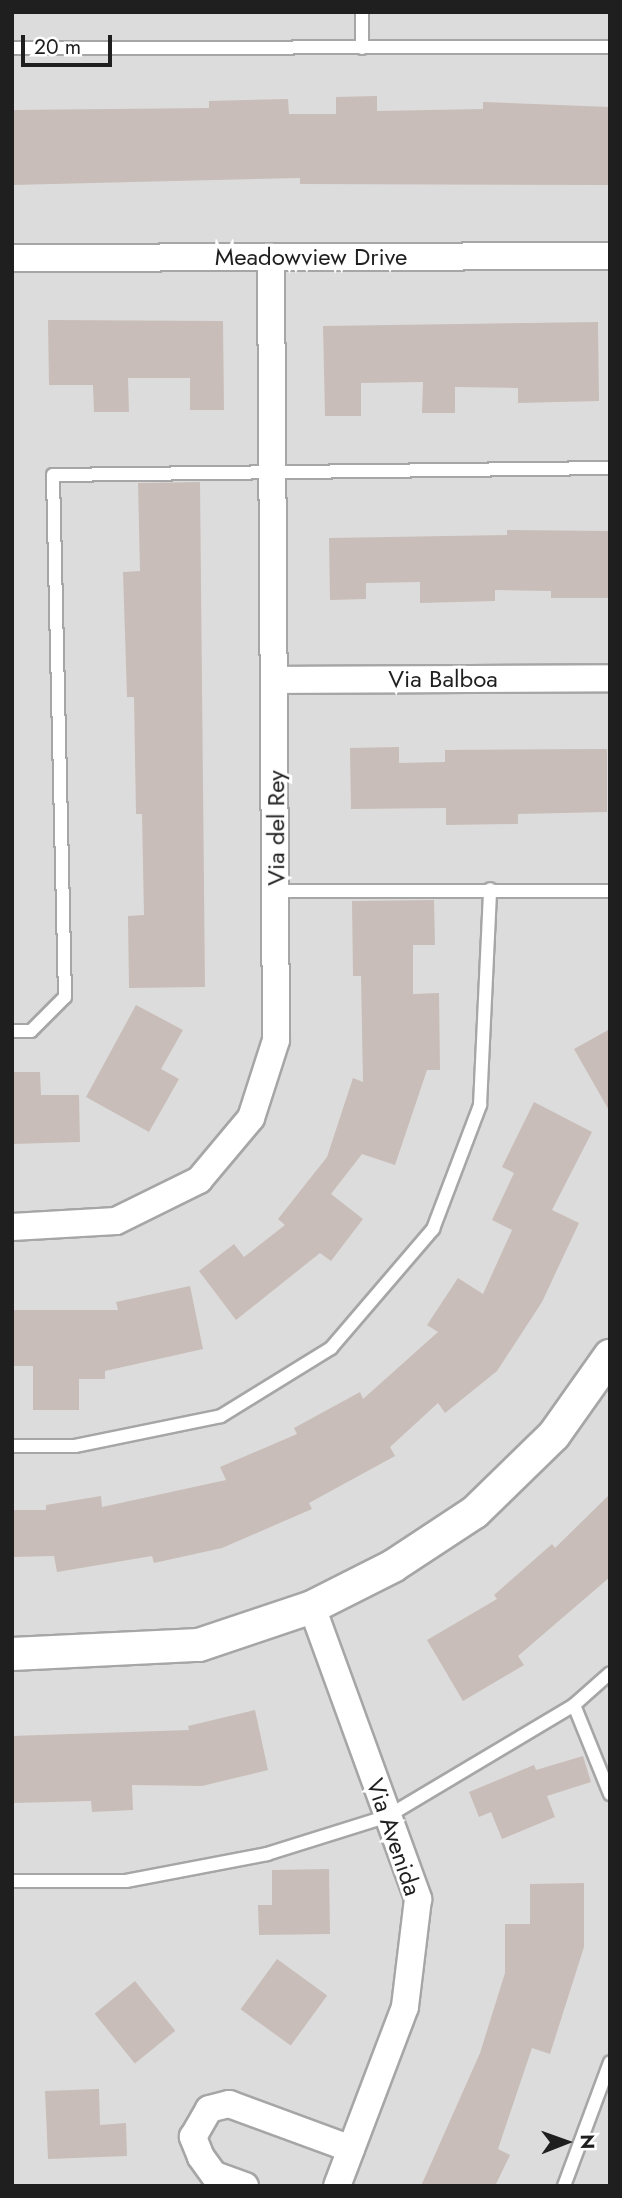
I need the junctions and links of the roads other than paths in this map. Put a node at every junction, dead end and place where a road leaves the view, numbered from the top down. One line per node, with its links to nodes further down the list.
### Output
1 (362, 12): 4 (lane)
2 (610, 47): 4 (lane)
3 (12, 48): 4 (lane)
4 (362, 48)
5 (610, 256): 6 (street, Meadowview Drive)
6 (271, 257): 7 (street, Meadowview Drive); 8 (street, Via del Rey)
7 (12, 258)
8 (274, 468): 9 (lane); 11 (street, Via del Rey); 15 (lane)
9 (610, 468)
10 (610, 678): 11 (street, Via Balboa)
11 (276, 680): 13 (street, Via del Rey)
12 (490, 889): 13 (lane); 14 (lane); 18 (lane)
13 (276, 891): 16 (street, Via del Rey)
14 (610, 891)
15 (12, 1031)
16 (12, 1227)
17 (610, 1356): 19 (street)
18 (12, 1446)
19 (312, 1607): 20 (street); 24 (street, Via Avenida)
20 (12, 1654)
21 (610, 1673): 22 (lane)
22 (574, 1705): 23 (lane); 24 (lane)
23 (610, 1794)
24 (388, 1816): 25 (lane); 27 (street, Via Avenida)
25 (12, 1881)
26 (610, 2062): 30 (lane)
27 (351, 2150): 28 (street); 29 (street, Via Avenida)
28 (245, 2186)
29 (337, 2186)
30 (564, 2186)

